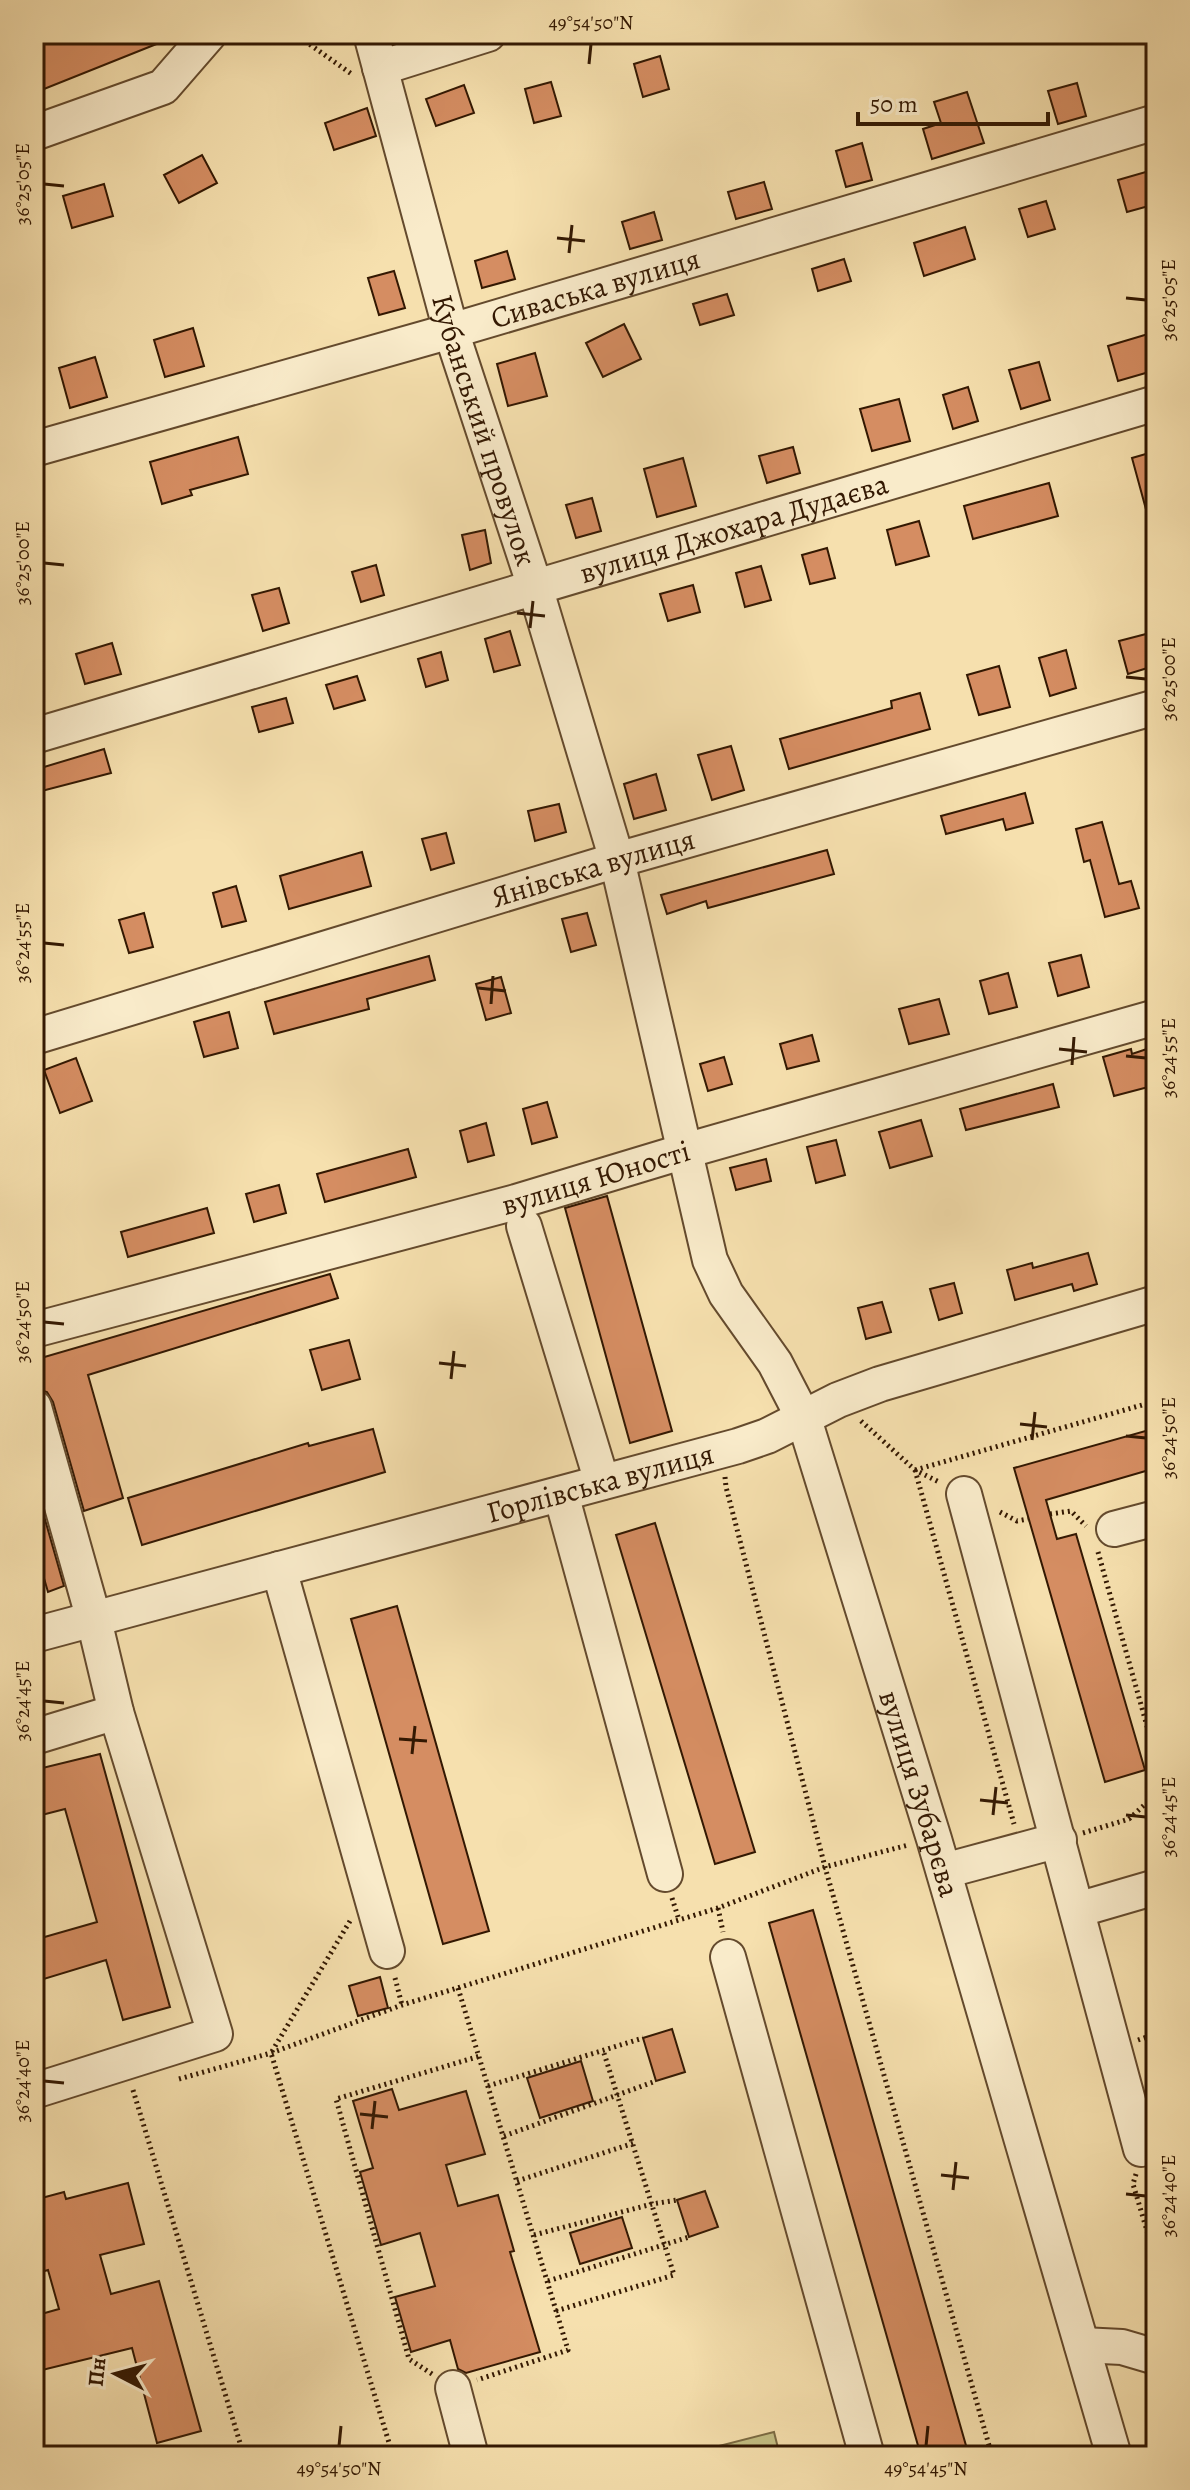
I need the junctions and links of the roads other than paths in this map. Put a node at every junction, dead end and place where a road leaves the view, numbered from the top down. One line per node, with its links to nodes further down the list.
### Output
1 (209, 34): 6 (street)
2 (371, 34): 4 (street, Кубанський провулок)
3 (488, 34): 4 (street)
4 (372, 75): 7 (street, Кубанський провулок)
5 (1156, 122): 7 (street, Сиваська вулиця)
6 (34, 133)
7 (451, 331): 9 (street, Сиваська вулиця); 10 (street, Кубанський провулок)
8 (1156, 403): 10 (street, вулиця Джохара Дудаєва)
9 (34, 449)
10 (535, 587): 12 (street, вулиця Джохара Дудаєва); 13 (street, Кубанський провулок)
11 (1156, 707): 13 (street, Янівська вулиця)
12 (34, 736)
13 (617, 860): 15 (street, Янівська вулиця); 16 (street, Кубанський провулок)
14 (1156, 1017): 16 (street, вулиця Юності)
15 (34, 1037)
16 (685, 1151): 19 (street, вулиця Юності); 21 (street, вулиця Зубарєва)
17 (524, 1226): 22 (street)
18 (1156, 1303): 21 (street, Горлівська вулиця)
19 (34, 1330)
20 (34, 1407): 28 (street)
21 (804, 1419): 22 (street, Горлівська вулиця); 33 (street, вулиця Зубарєва)
22 (602, 1482): 23 (street, Горлівська вулиця)
23 (561, 1494): 27 (street, Горлівська вулиця); 34 (street)
24 (964, 1494): 32 (street)
25 (1156, 1518): 26 (street)
26 (1103, 1531)
27 (279, 1569): 28 (street, Горлівська вулиця); 37 (street)
28 (94, 1620): 29 (street, Горлівська вулиця); 30 (street)
29 (34, 1635)
30 (116, 1712): 31 (street); 39 (street)
31 (34, 1737)
32 (1059, 1840): 33 (street); 36 (street)
33 (944, 1871): 41 (street, вулиця Зубарєва)
34 (665, 1874)
35 (1156, 1887): 36 (street)
36 (1077, 1910): 40 (street)
37 (387, 1951)
38 (728, 1957): 45 (street)
39 (34, 2091)
40 (1149, 2146)
41 (1082, 2345): 42 (street); 46 (street, вулиця Зубарєва)
42 (1156, 2357)
43 (453, 2388): 44 (street)
44 (471, 2456)
45 (867, 2456)
46 (1114, 2456)

